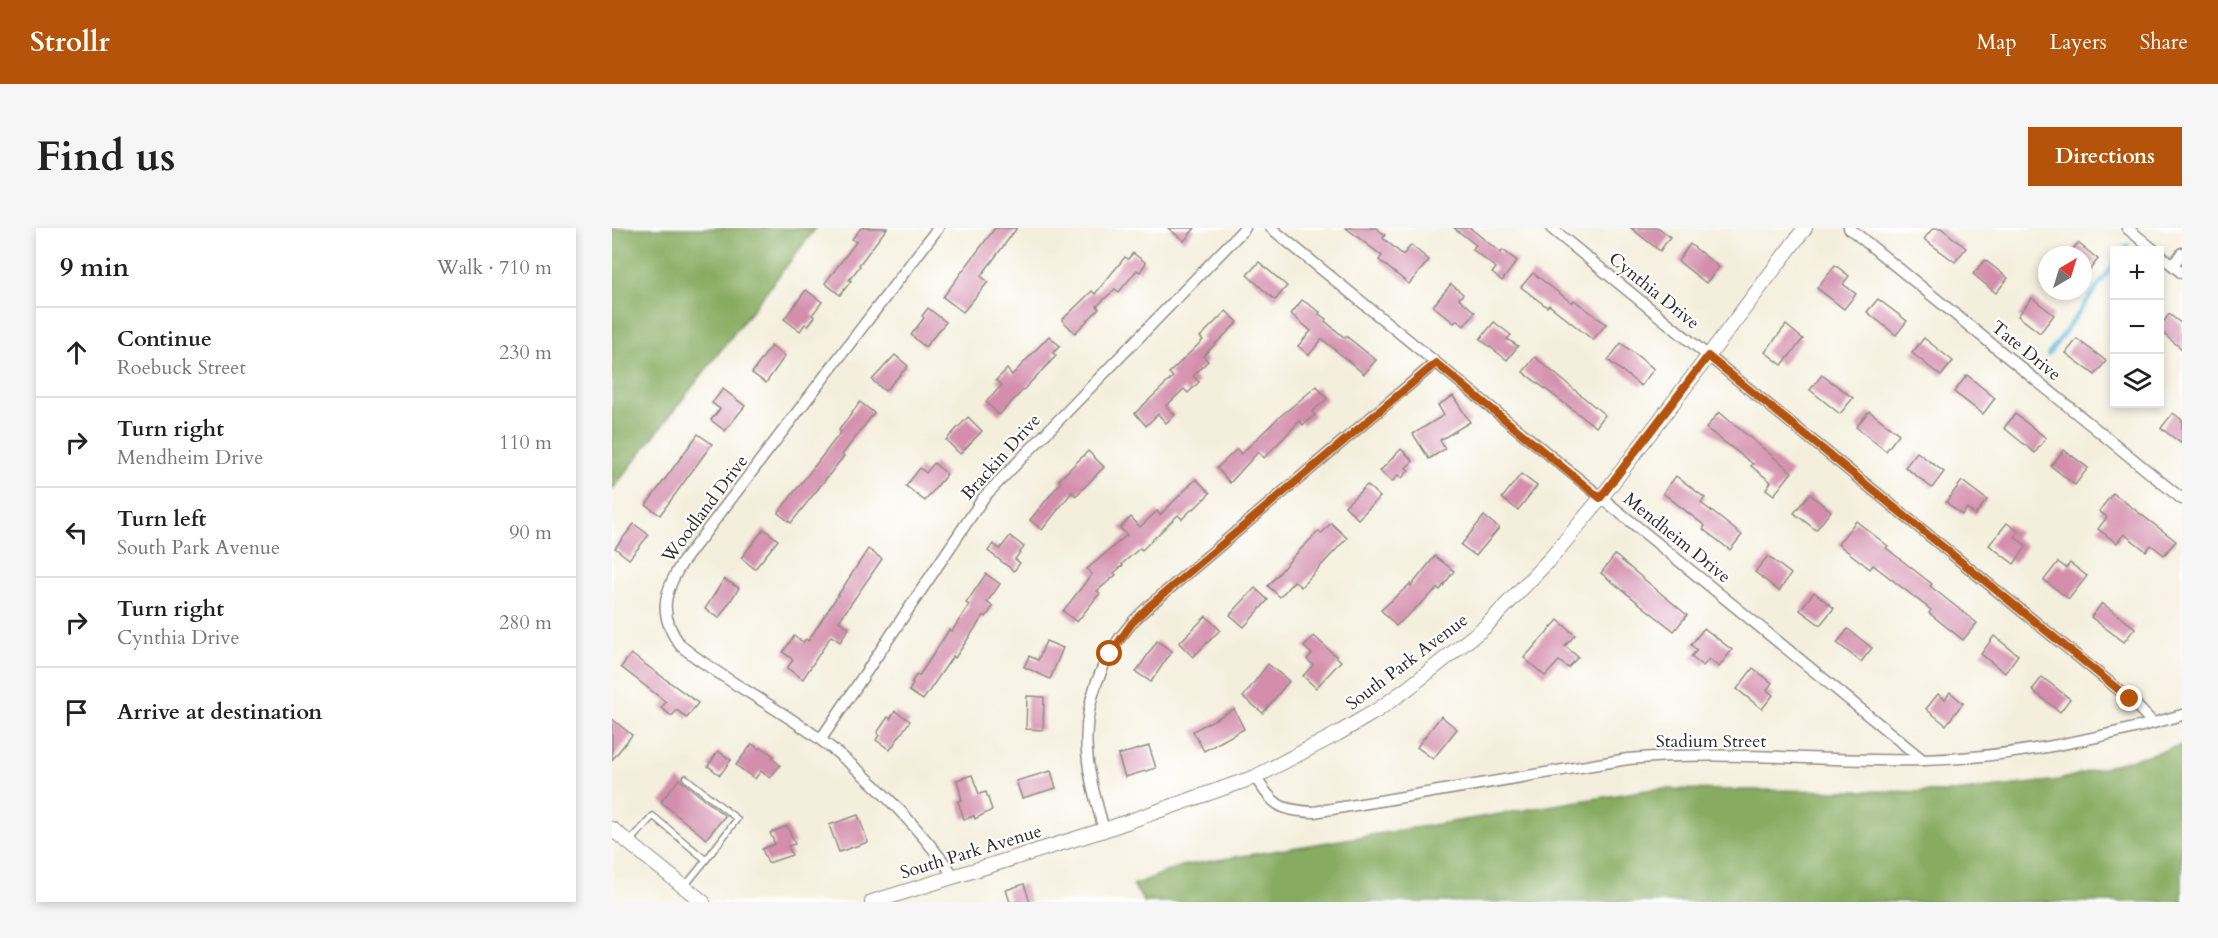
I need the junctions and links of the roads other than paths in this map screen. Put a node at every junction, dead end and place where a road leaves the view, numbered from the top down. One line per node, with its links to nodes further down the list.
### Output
1 (938, 228): 19 (street, Woodland Drive)
2 (1245, 228): 19 (street, Brackin Drive)
3 (1271, 228): 14 (street, Mendheim Drive)
4 (1551, 228): 13 (street, Cynthia Drive)
5 (1805, 228): 13 (street, South Park Avenue)
6 (1849, 228): 16 (street, Tate Drive)
7 (2127, 228): 8 (street)
8 (2149, 246)
9 (2182, 253): 11 (street)
10 (2164, 258): 11 (street)
11 (2173, 265): 12 (street)
12 (2182, 273)
13 (1708, 356): 15 (street, South Park Avenue); 18 (street, Cynthia Drive)
14 (1436, 363): 15 (street, Mendheim Drive); 24 (street)
15 (1600, 498): 20 (street, Mendheim Drive); 21 (street, South Park Avenue)
16 (2182, 499)
17 (2182, 715): 18 (street, Stadium Street)
18 (2153, 723): 20 (street, Stadium Street)
19 (821, 739): 27 (street, Woodland Drive)
20 (1923, 760): 21 (street, Stadium Street)
21 (1255, 777): 24 (street, South Park Avenue)
22 (686, 778): 26 (lane)
23 (612, 829): 25 (street)
24 (1104, 830): 27 (street, South Park Avenue)
25 (629, 842): 26 (lane); 28 (street)
26 (706, 860): 28 (lane)
27 (954, 876): 30 (street, South Park Avenue)
28 (684, 887): 29 (street)
29 (703, 902)
30 (872, 902)

